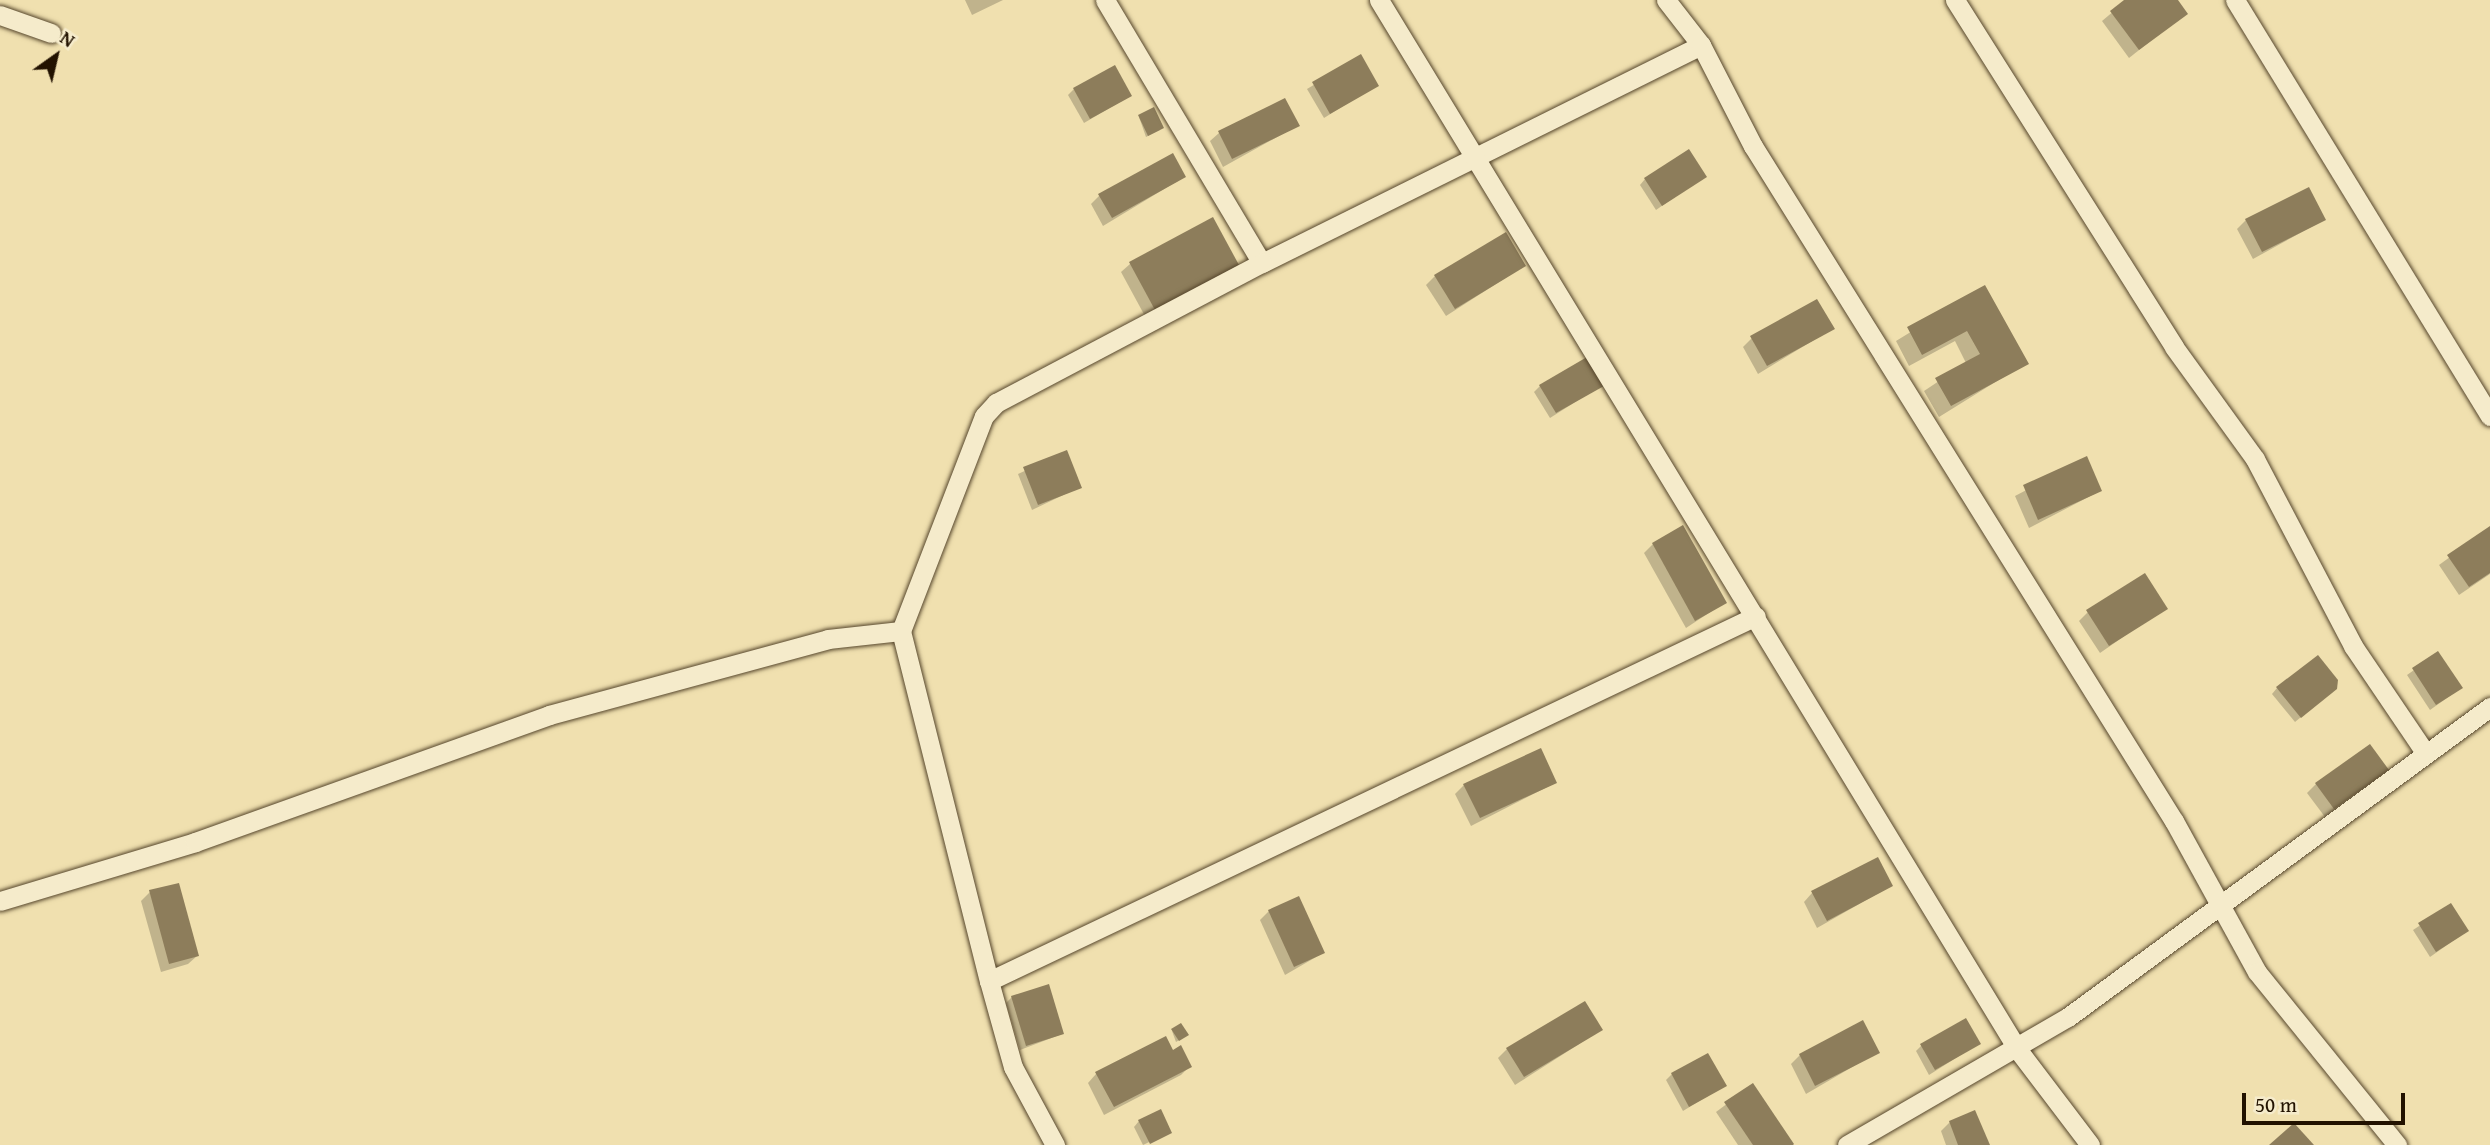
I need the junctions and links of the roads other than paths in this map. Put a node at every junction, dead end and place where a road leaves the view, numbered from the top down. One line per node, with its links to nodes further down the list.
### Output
1 (1105, 0): 10 (street)
2 (1379, 0): 9 (street)
3 (1665, 0): 8 (street)
4 (1955, 0): 15 (street)
5 (2235, 0): 11 (street)
6 (0, 15): 7 (street)
7 (51, 33)
8 (1700, 45): 9 (street); 17 (street)
9 (1474, 162): 10 (street); 12 (street)
10 (1262, 264): 13 (street)
11 (2490, 416)
12 (1756, 616): 18 (street); 19 (street)
13 (901, 631): 16 (street); 18 (street)
14 (2490, 707): 15 (street)
15 (2426, 754): 17 (street)
16 (0, 901)
17 (2219, 904): 19 (street); 23 (street)
18 (989, 981): 20 (street)
19 (2018, 1050): 21 (street); 22 (street)
20 (1055, 1145)
21 (1847, 1145)
22 (2091, 1145)
23 (2397, 1145)

